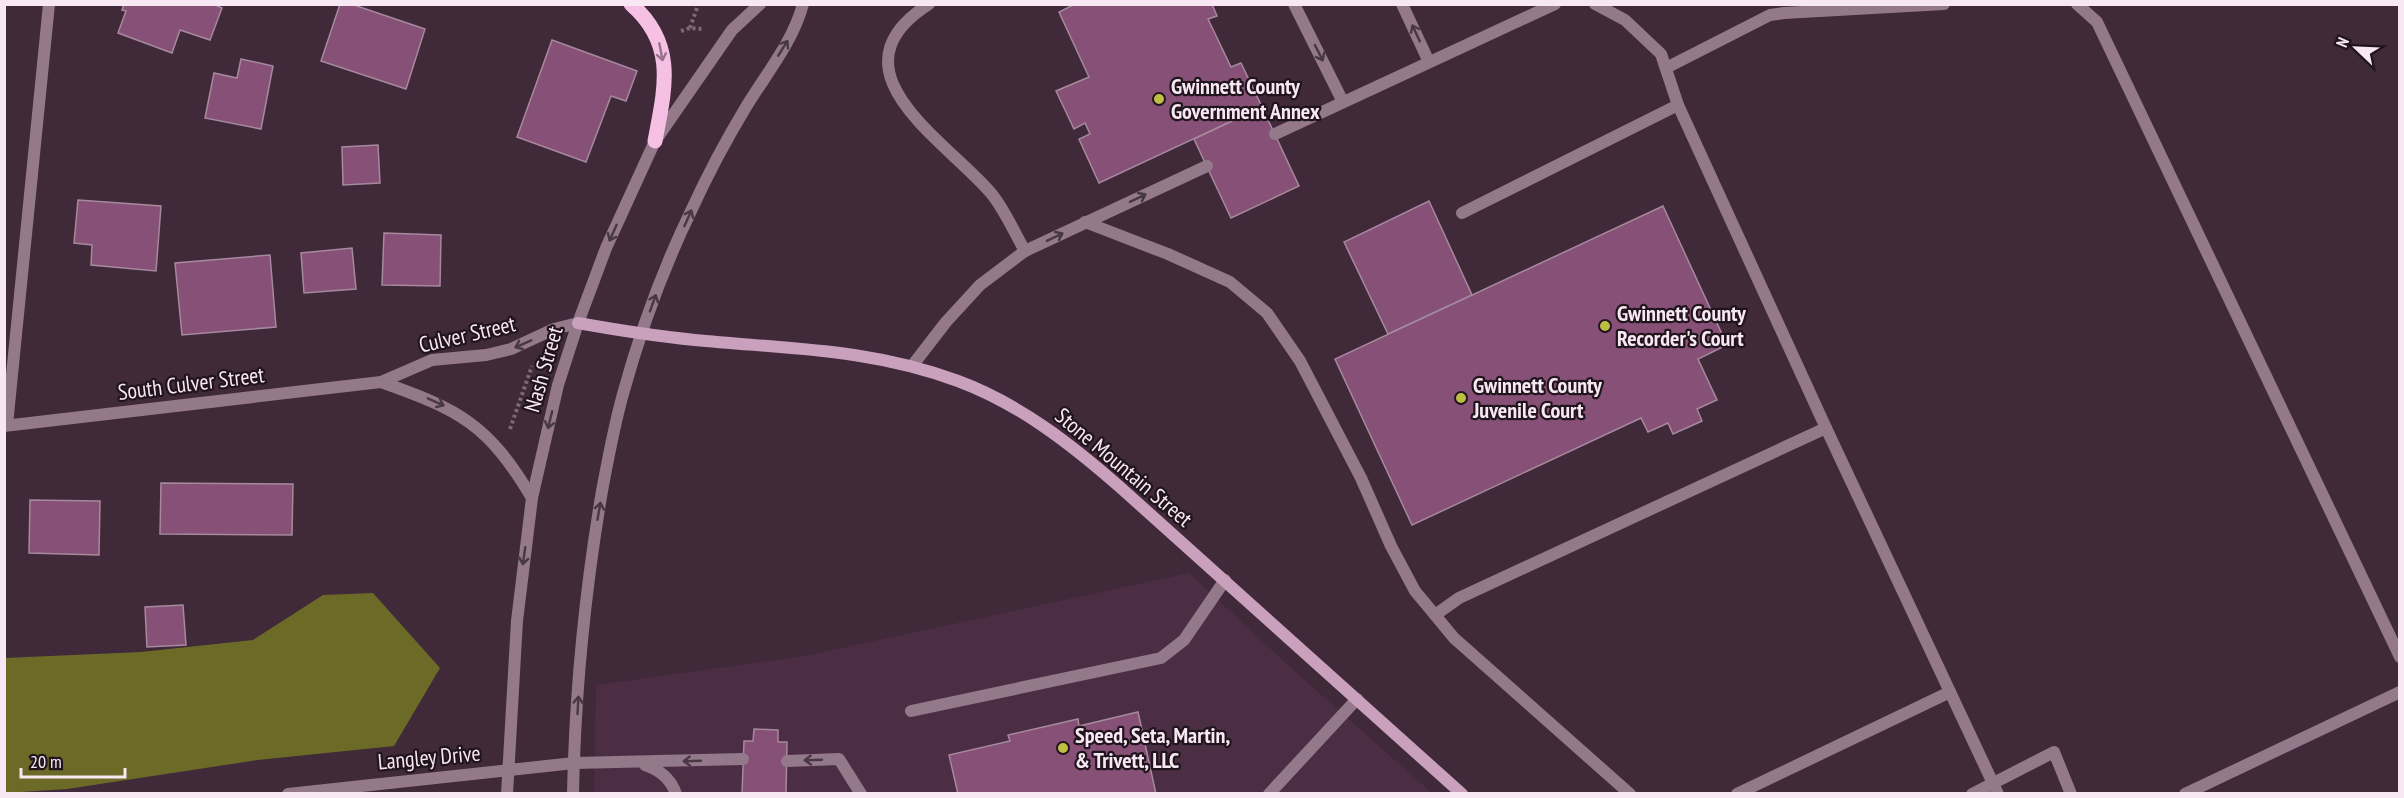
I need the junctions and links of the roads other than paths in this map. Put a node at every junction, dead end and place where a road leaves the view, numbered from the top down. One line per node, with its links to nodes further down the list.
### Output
1 (49, 4): 26 (street)
2 (631, 4): 17 (main road, one-way to 17)
3 (760, 4): 17 (street, Nash Street)
4 (803, 4): 23 (street, one-way to 4)
5 (929, 4): 21 (street)
6 (1294, 4): 14 (street, one-way to 14)
7 (1402, 4): 12 (street, one-way to 7)
8 (1555, 4): 12 (street)
9 (1595, 4): 13 (street)
10 (1944, 4): 13 (street)
11 (2078, 4): 31 (street)
12 (1429, 62): 14 (street)
13 (1666, 68): 15 (street)
14 (1343, 102): 16 (street)
15 (1678, 105): 19 (street); 27 (street)
16 (1275, 134)
17 (655, 141): 22 (street, Nash Street, one-way to 22)
18 (1207, 166): 20 (street, one-way to 18)
19 (1462, 213)
20 (1085, 222): 21 (street, one-way to 20); 30 (street)
21 (1025, 251): 24 (street)
22 (578, 323): 23 (main road, Stone Mountain Street); 25 (street, Culver Street, one-way to 25); 28 (street, Nash Street, one-way to 28)
23 (642, 335): 24 (main road, Stone Mountain Street); 38 (street, one-way to 23)
24 (912, 366): 29 (main road, Stone Mountain Street)
25 (381, 382): 26 (street, South Culver Street); 28 (street, one-way to 28)
26 (6, 425)
27 (1826, 428): 30 (street); 32 (street)
28 (532, 498): 40 (street, Nash Street, one-way to 40)
29 (1225, 580): 34 (main road, Stone Mountain Street); 35 (street)
30 (1435, 615): 49 (street)
31 (2400, 657)
32 (1950, 692): 41 (street); 50 (street)
33 (2400, 692): 53 (street)
34 (1357, 699): 47 (street); 48 (main road, Stone Mountain Street)
35 (911, 711)
36 (743, 759): 39 (street, Langley Drive, one-way to 39)
37 (787, 761): 46 (street, one-way to 37)
38 (574, 763): 39 (street, Langley Drive); 40 (street, Langley Drive); 44 (street)
39 (641, 763): 45 (street)
40 (508, 770): 42 (street, Langley Drive); 43 (street, Nash Street)
41 (1996, 789): 51 (street); 52 (street)
42 (288, 794)
43 (507, 794)
44 (573, 794)
45 (676, 794)
46 (861, 794)
47 (1269, 794)
48 (1462, 794)
49 (1630, 794)
50 (1737, 794)
51 (1972, 794)
52 (2071, 794)
53 (2185, 794)

